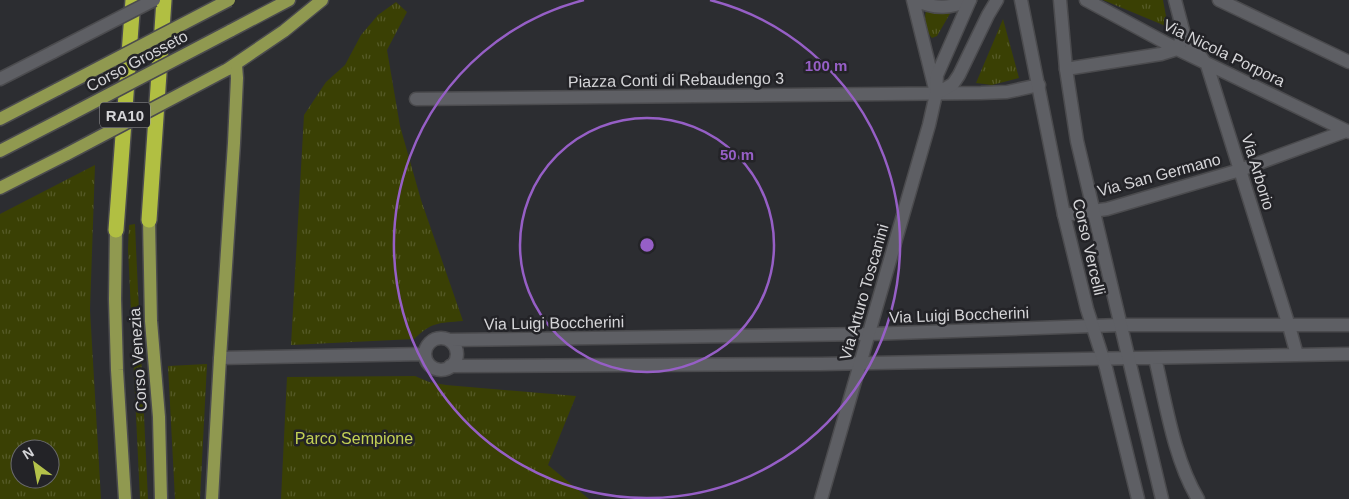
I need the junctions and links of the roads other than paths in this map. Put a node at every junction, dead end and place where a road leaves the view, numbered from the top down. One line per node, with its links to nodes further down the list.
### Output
1 (133, 0): 33 (highway, RA10)
2 (154, 0): 21 (street, bridge)
3 (164, 0): 32 (highway, RA10)
4 (229, 0): 25 (main road, Corso Grosseto, bridge)
5 (289, 0): 27 (main road, Corso Grosseto, bridge)
6 (322, 0): 19 (main road)
7 (915, 0): 8 (street); 23 (street)
8 (970, 0): 23 (street, Via Arturo Toscanini)
9 (997, 0): 23 (street)
10 (1021, 0): 22 (street, Corso Vercelli)
11 (1060, 0): 20 (street, Corso Vercelli)
12 (1086, 0): 16 (street, Via Nicola Porpora)
13 (1175, 0): 15 (street)
14 (1219, 0): 17 (street)
15 (1184, 34): 16 (street); 18 (street, Via Arborio)
16 (1177, 49): 18 (street, Via Nicola Porpora); 20 (street)
17 (1349, 62)
18 (1208, 65): 26 (street, Via Nicola Porpora); 28 (street, Via Arborio)
19 (231, 67): 29 (main road, bridge); 43 (main road)
20 (1066, 68): 30 (street, Corso Vercelli)
21 (0, 79)
22 (1039, 85): 23 (street, Piazza Conti di Rebaudengo 3); 31 (street, Corso Vercelli)
23 (936, 94): 24 (street, Piazza Conti di Rebaudengo 3); 38 (street, Via Arturo Toscanini)
24 (416, 99)
25 (0, 119)
26 (1348, 132): 28 (street, Via San Germano)
27 (0, 151)
28 (1240, 170): 30 (street, Via San Germano); 37 (street, Via Arborio)
29 (0, 188)
30 (1092, 210): 31 (street, Via San Germano); 34 (street, Corso Vercelli)
31 (1064, 216): 36 (street, Corso Vercelli)
32 (148, 220): 52 (main road, Corso Venezia)
33 (116, 230): 49 (main road, Corso Venezia)
34 (1119, 325): 36 (street, Via Luigi Boccherini); 37 (street, Via Luigi Boccherini); 46 (street, Corso Vercelli)
35 (1349, 325): 37 (street, Via Luigi Boccherini)
36 (1092, 326): 38 (street, Via Luigi Boccherini); 45 (street, Corso Vercelli)
37 (1289, 326): 42 (street, Via Arborio)
38 (869, 334): 39 (street, Via Luigi Boccherini); 47 (street, Via Arturo Toscanini)
39 (450, 340): 40 (street); 48 (street)
40 (425, 354): 43 (street); 48 (street)
41 (1349, 354): 42 (street)
42 (1296, 355): 44 (street)
43 (220, 358): 53 (main road)
44 (1155, 358): 46 (street); 57 (street)
45 (1104, 359): 46 (street); 47 (street); 55 (street, Corso Vercelli)
46 (1127, 359): 56 (street, Corso Vercelli)
47 (860, 363): 48 (street); 54 (street, Via Arturo Toscanini)
48 (450, 366)
49 (125, 484): 50 (main road); 51 (main road, Corso Venezia)
50 (121, 499)
51 (125, 499)
52 (161, 499)
53 (212, 499)
54 (821, 499)
55 (1138, 499)
56 (1162, 499)
57 (1198, 499)

